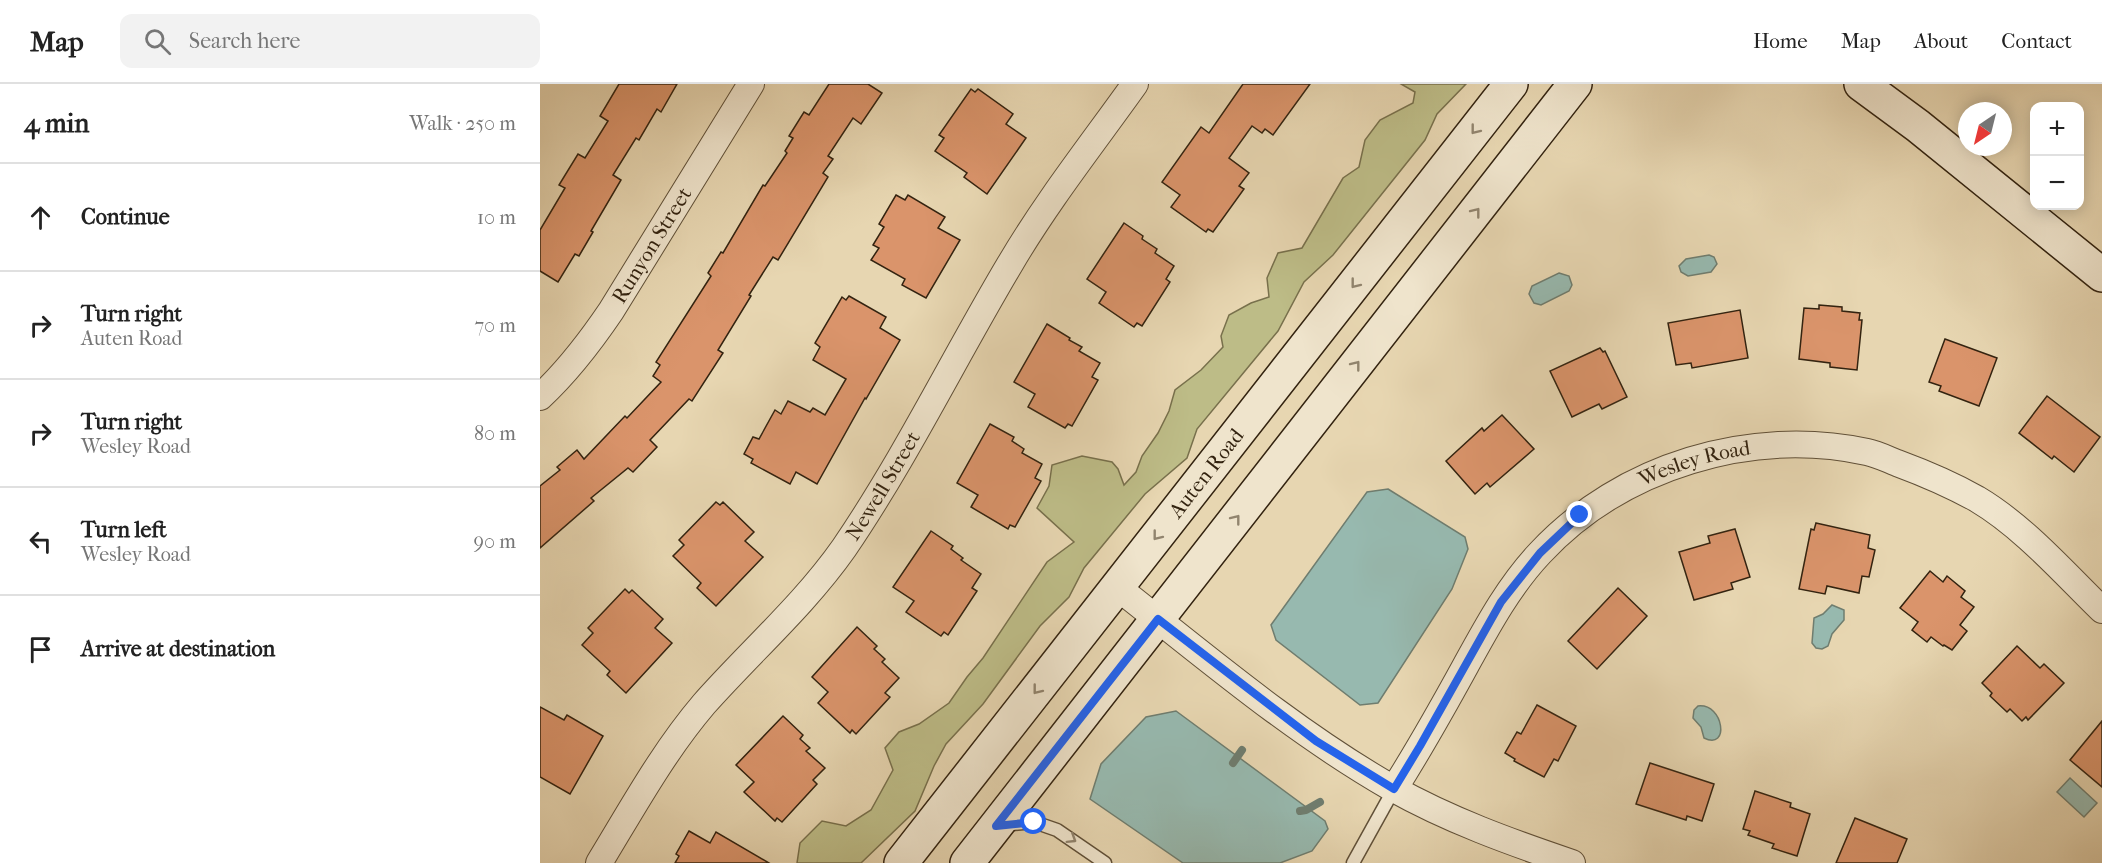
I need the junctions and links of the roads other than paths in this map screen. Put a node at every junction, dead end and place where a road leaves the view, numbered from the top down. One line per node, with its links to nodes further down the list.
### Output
1 (751, 84): 7 (street, Runyon Street)
2 (1135, 84): 13 (street, Newell Street)
3 (1511, 84): 8 (street, Auten Road, one-way to 8)
4 (1575, 84): 10 (street, one-way to 4)
5 (1861, 84): 6 (street)
6 (2102, 275)
7 (540, 397)
8 (1117, 587): 10 (street); 14 (street, Auten Road, one-way to 14)
9 (2102, 610): 11 (street, Wesley Road)
10 (1158, 619): 11 (street); 12 (street)
11 (1394, 789): 17 (lane); 18 (street)
12 (996, 826): 15 (street); 16 (lane, one-way to 16)
13 (599, 863)
14 (902, 863)
15 (967, 863)
16 (1105, 863)
17 (1353, 863)
18 (1572, 863)

